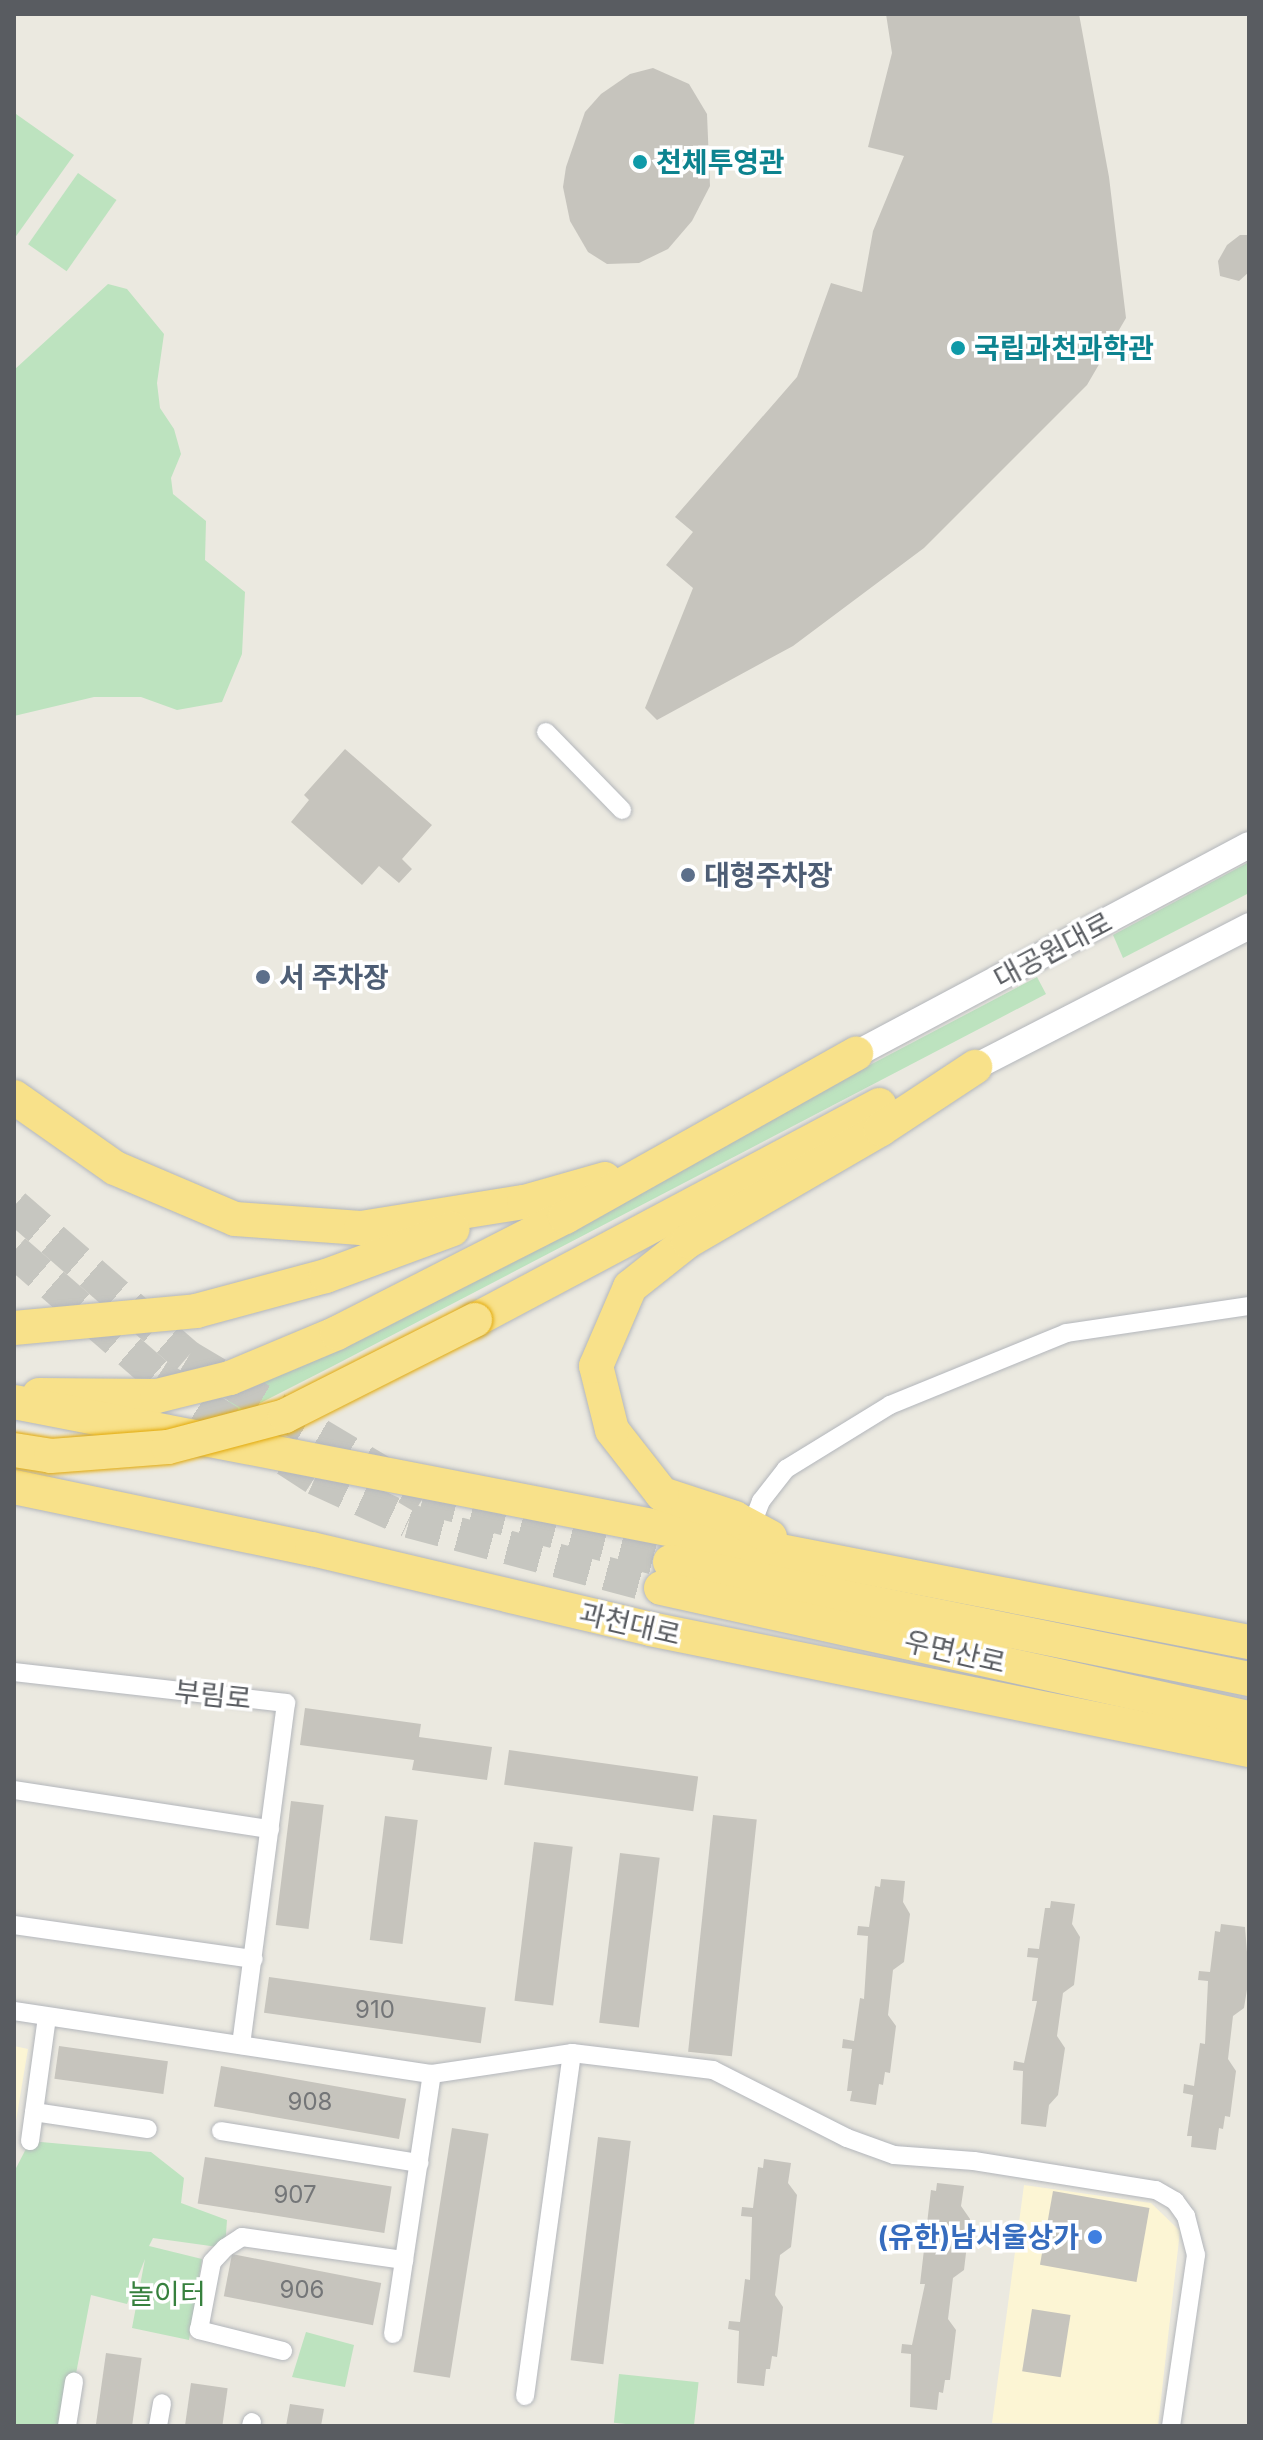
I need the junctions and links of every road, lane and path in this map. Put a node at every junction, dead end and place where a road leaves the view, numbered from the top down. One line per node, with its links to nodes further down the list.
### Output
1 (546, 732): 2 (street)
2 (622, 810)
3 (1249, 845): 5 (street, 대공원대로)
4 (1249, 926): 6 (street)
5 (856, 1054): 8 (highway)
6 (975, 1067): 14 (highway, bridge); 16 (highway)
7 (14, 1097): 9 (highway)
8 (659, 1163): 9 (highway); 12 (highway)
9 (524, 1202): 11 (highway)
10 (1249, 1306): 16 (street)
11 (14, 1328)
12 (14, 1396)
13 (14, 1402): 17 (highway)
14 (14, 1450)
15 (14, 1487): 22 (highway, 과천대로)
16 (751, 1527): 17 (highway)
17 (801, 1554): 18 (highway)
18 (1249, 1642)
19 (14, 1672): 24 (street, 부림로)
20 (1249, 1679): 21 (highway, 우면산로)
21 (1249, 1718)
22 (1249, 1750)
23 (14, 1790): 24 (street)
24 (270, 1829): 26 (street, 부림로)
25 (14, 1925): 26 (street)
26 (254, 1959): 29 (street, 부림로)
27 (14, 2011): 28 (street)
28 (47, 2017): 29 (street); 32 (street)
29 (241, 2045): 31 (street)
30 (572, 2053): 31 (street); 41 (street); 45 (street)
31 (432, 2074): 36 (street)
32 (34, 2112): 33 (street); 35 (street)
33 (148, 2129)
34 (221, 2131): 36 (street)
35 (30, 2141)
36 (419, 2163): 37 (street)
37 (404, 2260): 38 (street); 39 (street)
38 (393, 2334)
39 (283, 2351)
40 (74, 2382): 43 (street)
41 (525, 2396)
42 (162, 2403): 44 (street)
43 (67, 2426)
44 (158, 2426)
45 (1171, 2426)

